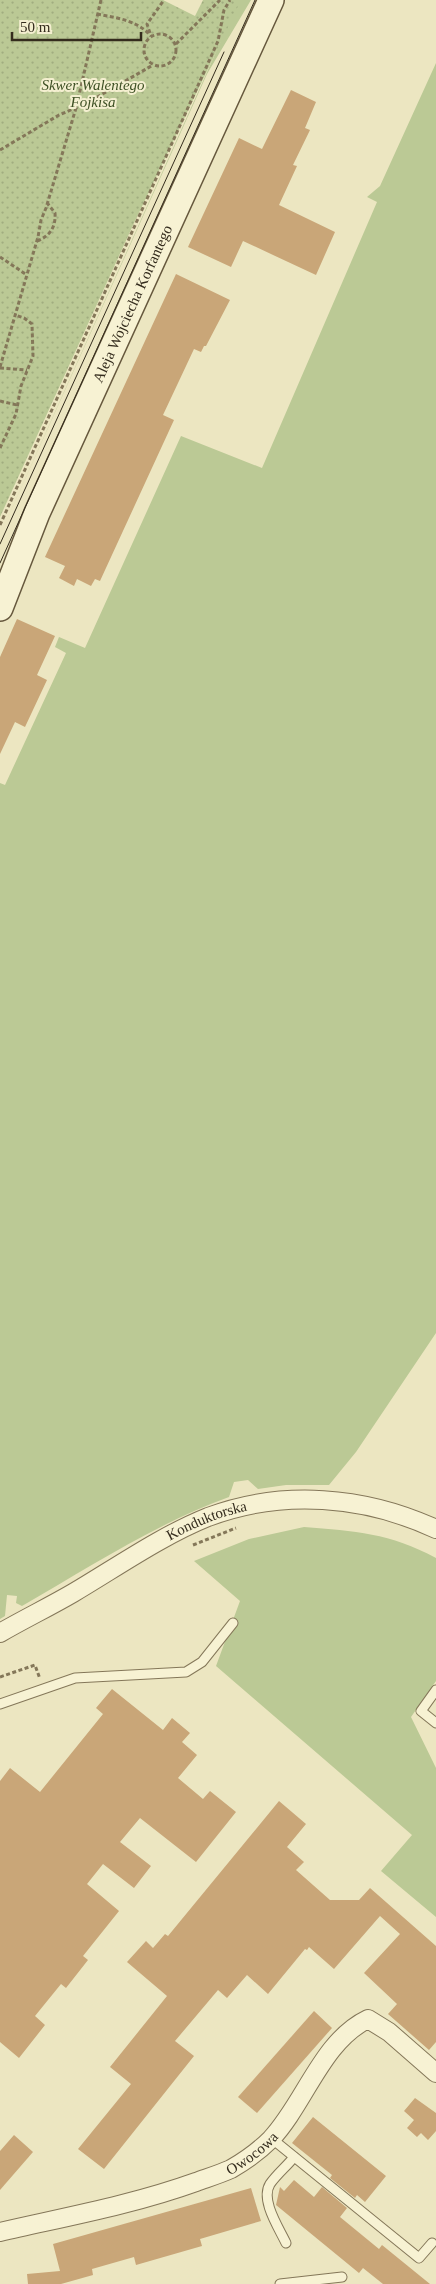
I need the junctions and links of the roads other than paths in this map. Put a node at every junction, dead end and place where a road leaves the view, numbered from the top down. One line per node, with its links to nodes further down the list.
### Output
1 (271, 0): 2 (main road, Aleja Wojciecha Korfantego)
2 (0, 608)
3 (436, 1529): 5 (street, Konduktorska)
4 (233, 1623): 7 (lane)
5 (0, 1632)
6 (436, 1690): 8 (lane)
7 (0, 1704)
8 (436, 1723)
9 (436, 2074): 10 (street, Owocowa)
10 (271, 2138): 11 (lane); 12 (street, Owocowa)
11 (294, 2157): 13 (lane); 14 (lane)
12 (0, 2232)
13 (286, 2243)
14 (432, 2243)
15 (342, 2277): 16 (lane)
16 (280, 2284)

